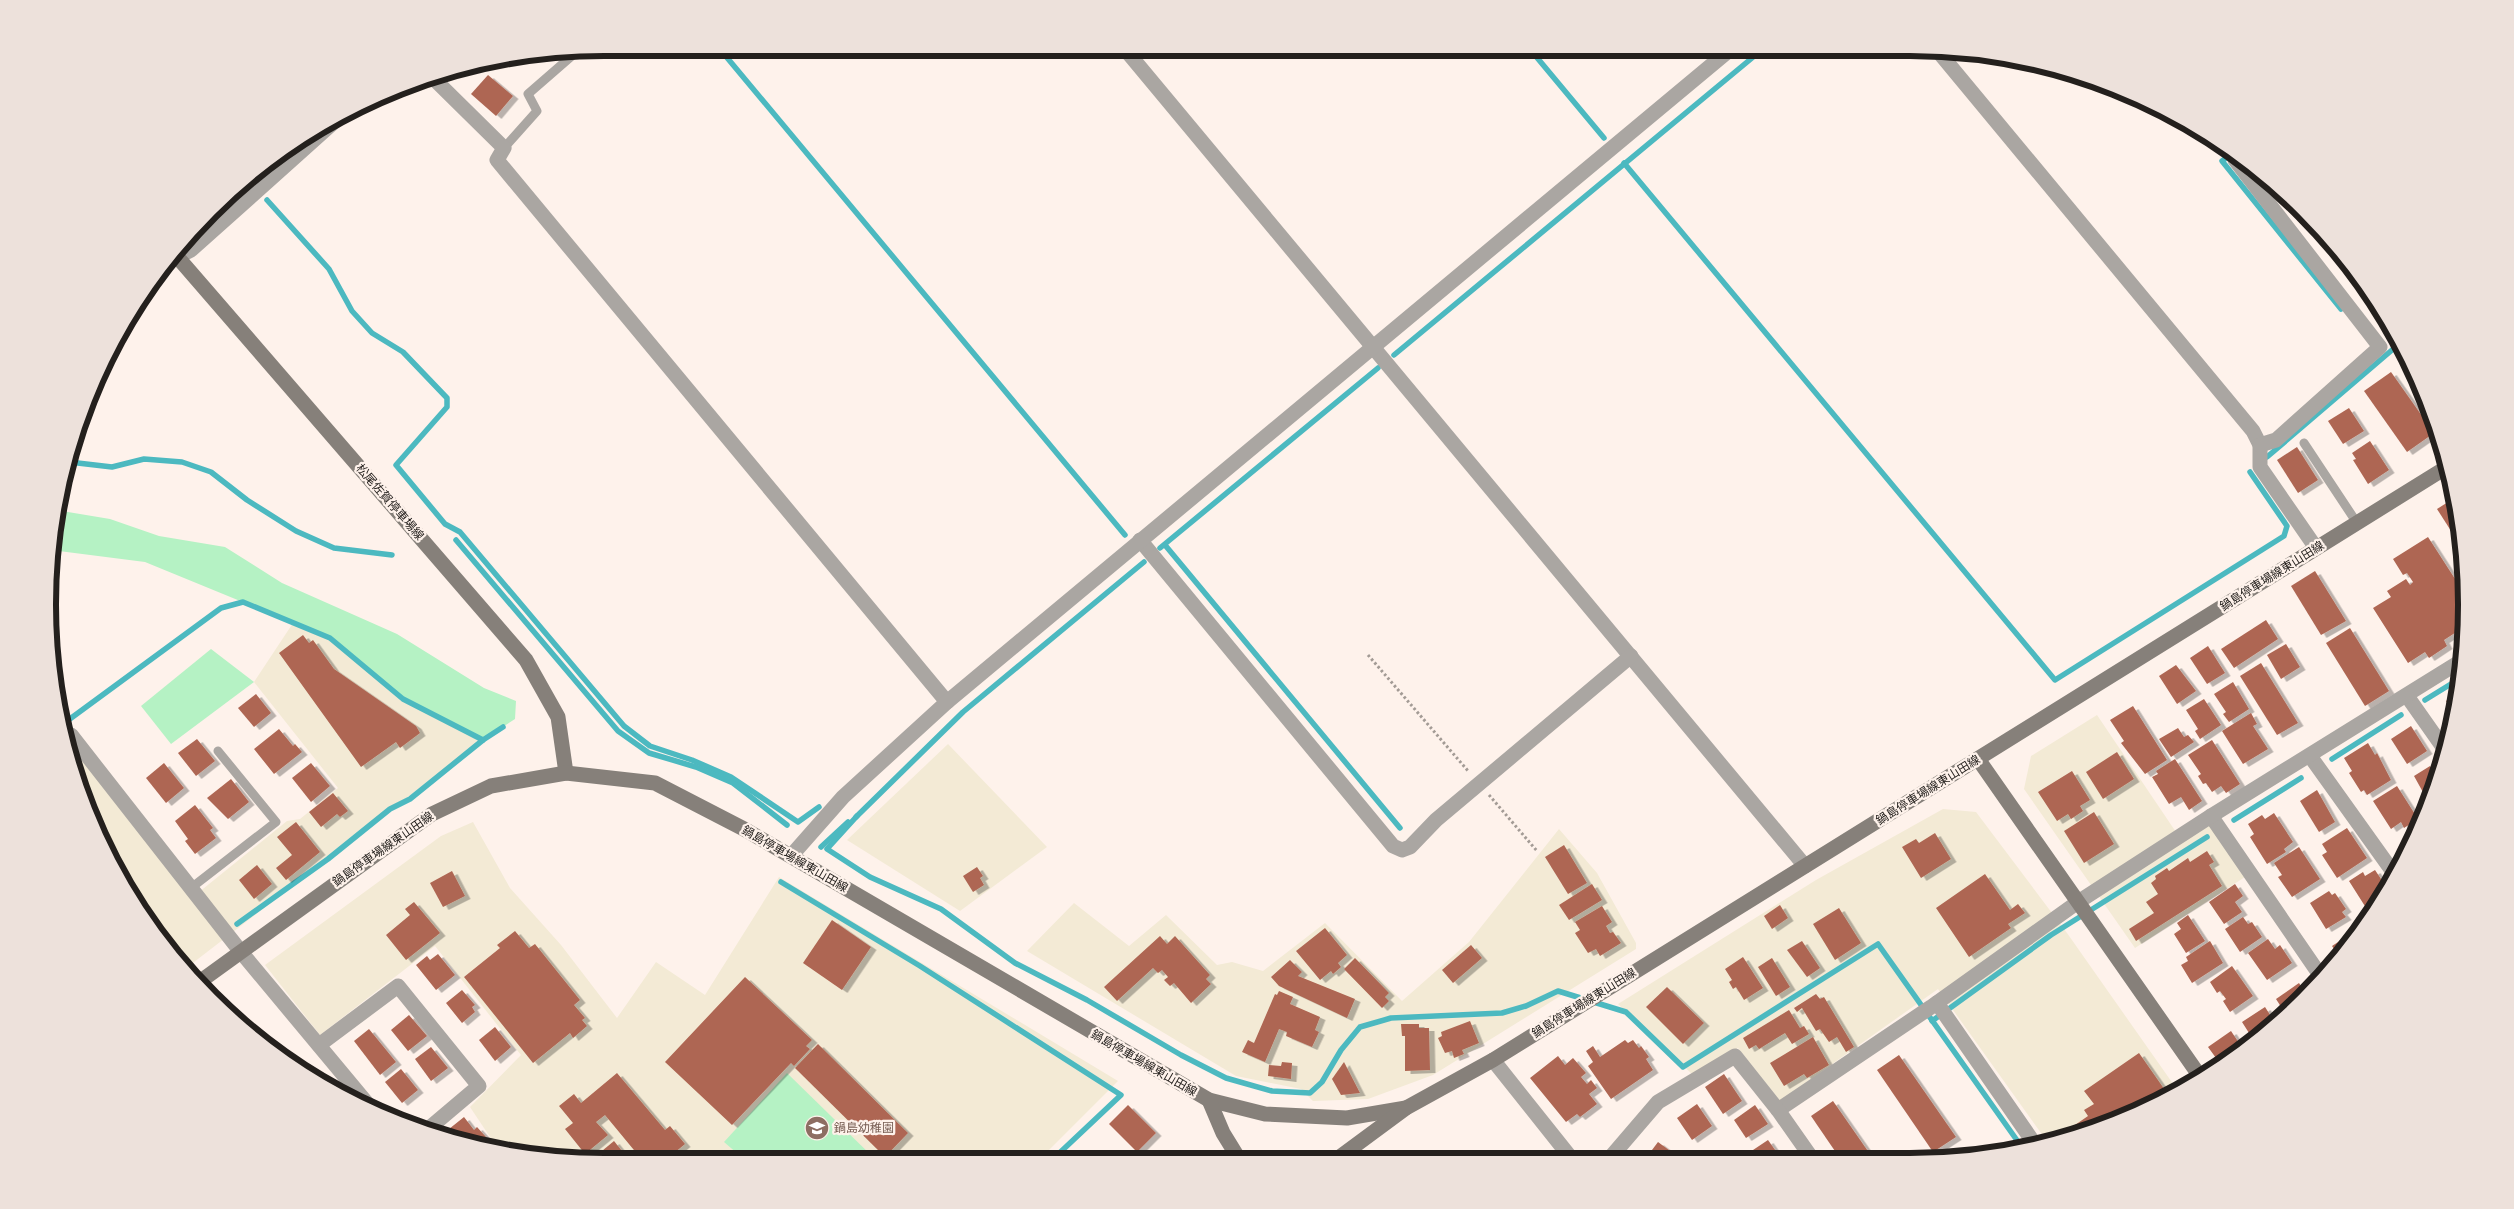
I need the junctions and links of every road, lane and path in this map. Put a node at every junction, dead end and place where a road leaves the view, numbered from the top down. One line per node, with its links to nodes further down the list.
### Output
1 (1131, 56): 11 (street)
2 (1722, 56): 11 (street)
3 (571, 57): 7 (lane)
4 (1943, 57): 13 (street)
5 (437, 82): 7 (street)
6 (313, 141): 9 (street)
7 (504, 148): 22 (street)
8 (2242, 170): 13 (street)
9 (185, 252)
10 (179, 260): 28 (main road, 松尾佐賀停車場線)
11 (1374, 346): 16 (street); 19 (street)
12 (2304, 442): 15 (lane)
13 (2260, 445): 17 (street)
14 (2441, 471): 15 (main road, 鍋島停車場線東山田線)
15 (2356, 523): 17 (main road, 鍋島停車場線東山田線)
16 (1140, 540): 22 (street); 29 (street)
17 (2316, 548): 27 (main road, 鍋島停車場線東山田線)
18 (1368, 655): 29 (path)
19 (1631, 656): 29 (street); 33 (street)
20 (2454, 665): 21 (street)
21 (2407, 696): 24 (street); 26 (street)
22 (947, 702): 32 (street)
23 (73, 738): 35 (street)
24 (2440, 743)
25 (218, 751): 35 (lane)
26 (2310, 756): 30 (street); 34 (street)
27 (1978, 759): 33 (main road, 鍋島停車場線東山田線); 36 (main road)
28 (566, 772): 32 (main road, 鍋島停車場線東山田線); 37 (main road, 鍋島停車場線東山田線)
29 (1479, 784): 31 (path)
30 (2211, 816): 36 (street); 38 (street)
31 (1537, 851)
32 (791, 856): 45 (main road, 鍋島停車場線東山田線)
33 (1805, 866): 42 (main road, 鍋島停車場線東山田線)
34 (2390, 868)
35 (190, 888): 37 (street)
36 (2078, 902): 40 (street); 43 (main road)
37 (241, 952): 39 (main road, 鍋島停車場線東山田線); 41 (street)
38 (2317, 971)
39 (204, 979)
40 (1929, 1008): 47 (street); 49 (street)
41 (318, 1045): 44 (street); 48 (street)
42 (1493, 1060): 46 (main road, 鍋島停車場線東山田線); 52 (street)
43 (2196, 1071)
44 (360, 1095)
45 (1209, 1100): 46 (main road, 鍋島停車場線東山田線); 50 (main road)
46 (1406, 1108): 51 (main road, 鍋島停車場線東山田線)
47 (1778, 1110): 53 (street); 54 (street)
48 (432, 1125)
49 (2031, 1139)
50 (1235, 1153)
51 (1344, 1153)
52 (1567, 1153)
53 (1614, 1153)
54 (1808, 1153)

